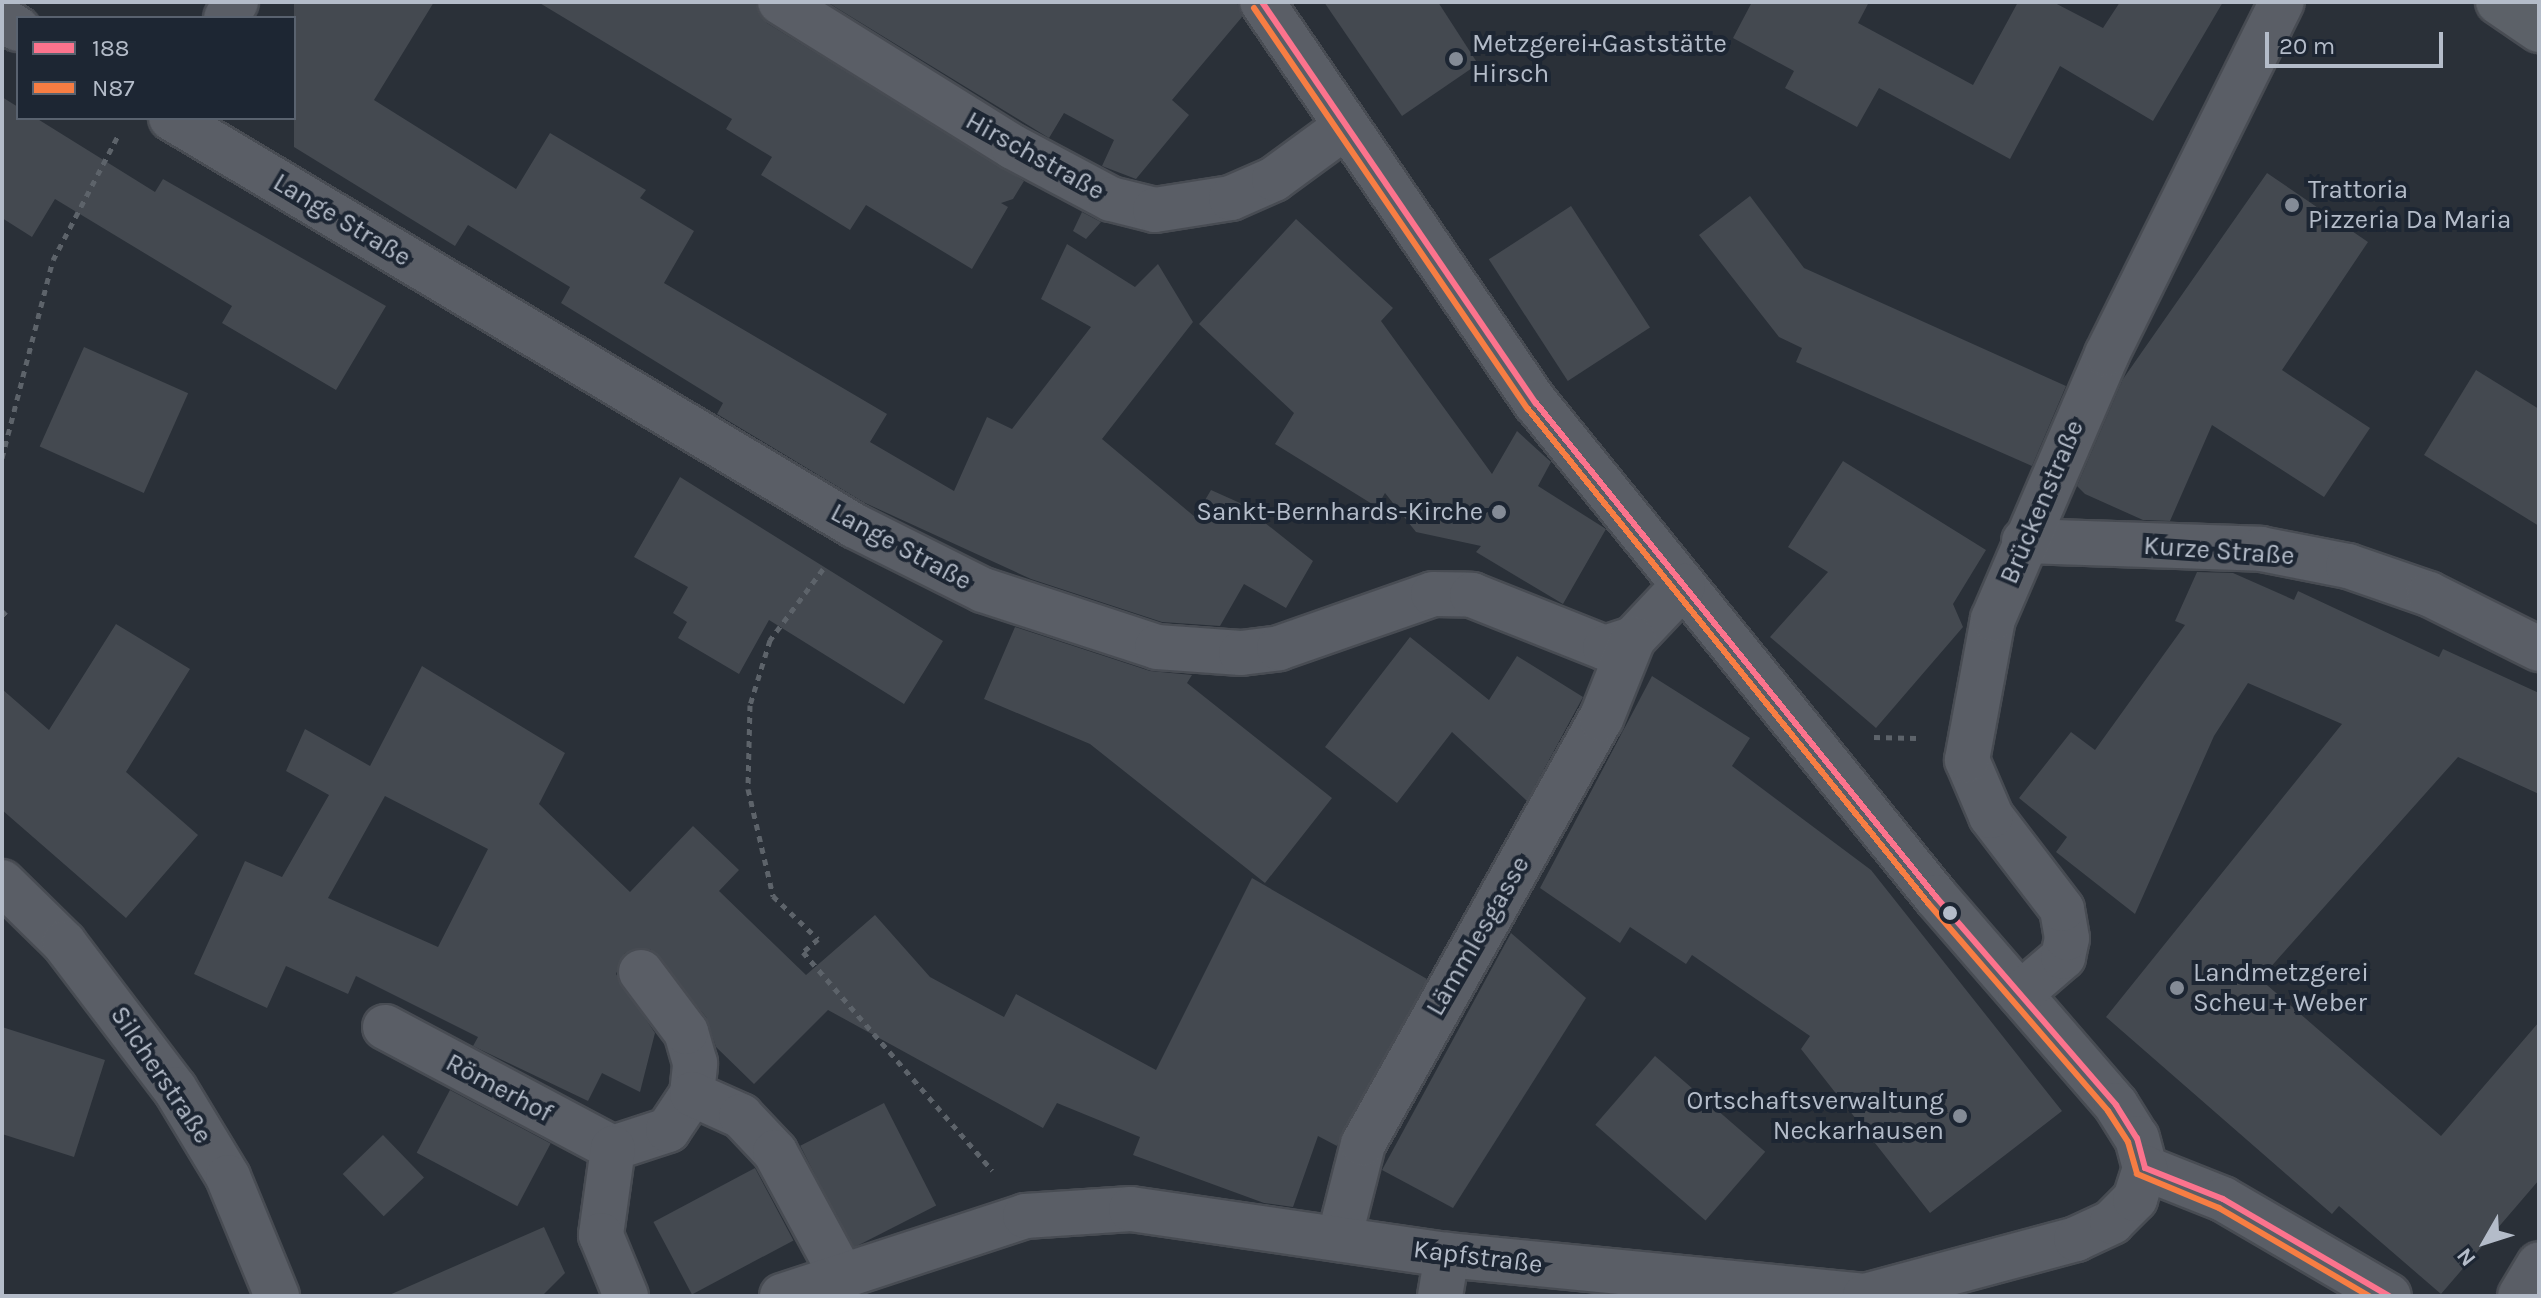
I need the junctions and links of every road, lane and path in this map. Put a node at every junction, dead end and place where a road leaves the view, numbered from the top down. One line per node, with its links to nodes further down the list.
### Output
1 (780, 2): 7 (street, Hirschstraße)
2 (1262, 2): 7 (street)
3 (2282, 2): 11 (street, Brückenstraße)
4 (2498, 2): 5 (main road)
5 (2539, 30)
6 (174, 120): 10 (street, Lange Straße)
7 (1345, 127): 12 (street)
8 (107, 153): 9 (path)
9 (2, 458)
10 (855, 526): 13 (street, Lange Straße); 24 (path)
11 (2024, 541): 14 (street, Kurze Straße); 19 (street, Brückenstraße)
12 (1683, 586): 13 (street); 19 (street)
13 (1633, 639): 25 (street, Lämmlesgasse)
14 (2539, 649)
15 (1883, 737): 16 (path)
16 (1926, 738)
17 (2, 882): 30 (street, Silcherstraße)
18 (641, 972): 21 (street)
19 (2020, 994): 23 (street)
20 (385, 1027): 22 (street, Römerhof)
21 (692, 1094): 22 (street); 28 (street)
22 (613, 1148): 31 (street)
23 (2145, 1168): 29 (street, Kapfstraße); 33 (street)
24 (1025, 1216): 25 (street, Kapfstraße); 28 (street, Kapfstraße)
25 (1339, 1239): 27 (street, Kapfstraße)
26 (2539, 1264): 34 (street)
27 (1443, 1275): 29 (street, Kapfstraße)
28 (842, 1276): 32 (street, Kapfstraße)
29 (1897, 1294)
30 (277, 1296)
31 (626, 1296)
32 (782, 1296)
33 (2389, 1296)
34 (2520, 1296)

